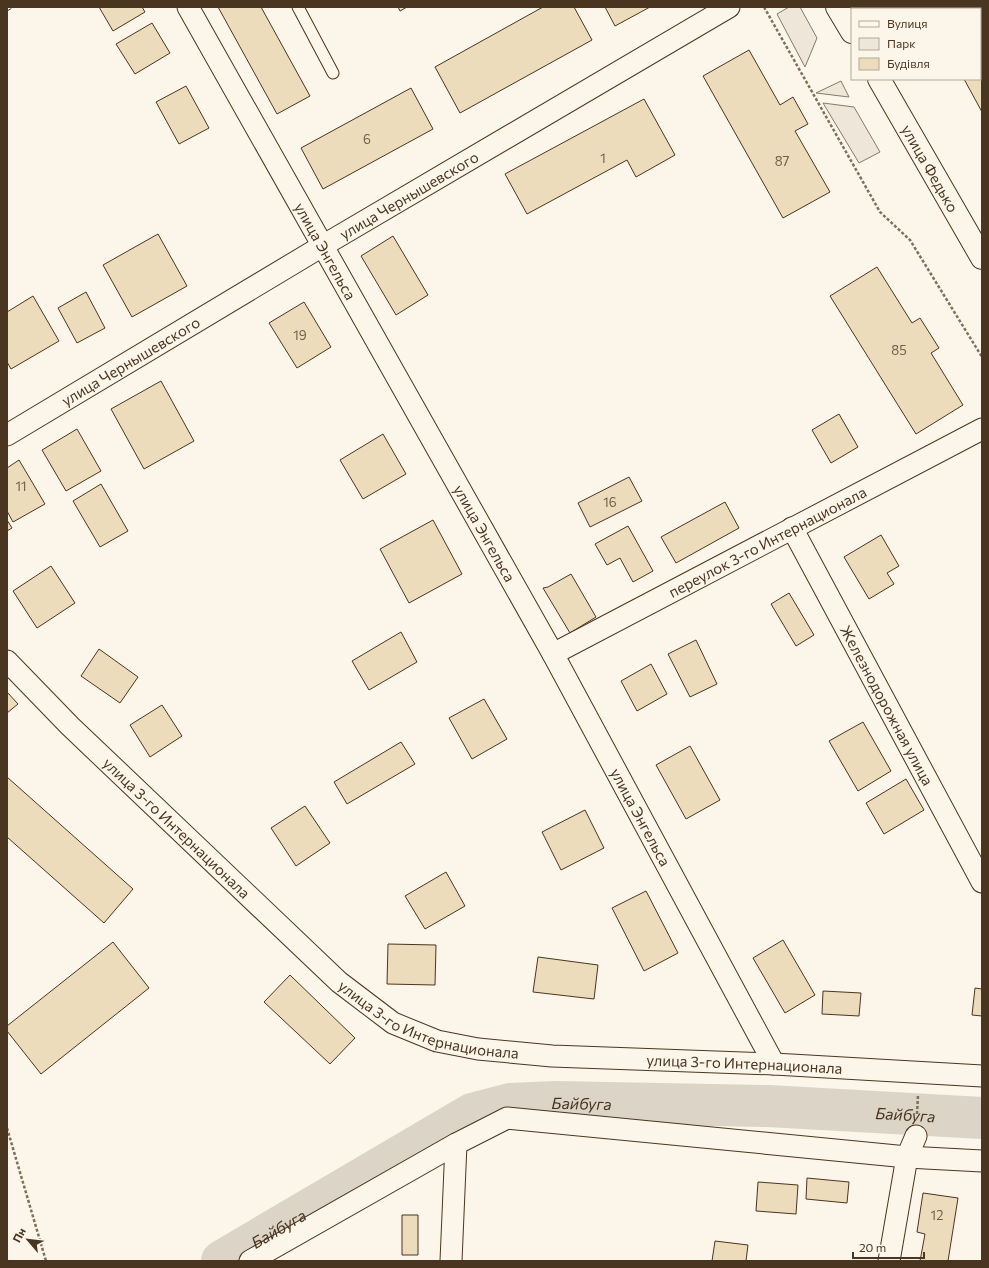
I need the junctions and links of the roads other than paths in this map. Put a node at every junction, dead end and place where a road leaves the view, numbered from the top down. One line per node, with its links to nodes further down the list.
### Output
1 (298, 7): 6 (lane)
2 (729, 7): 8 (street, улица Чернышевского)
3 (837, 7): 5 (main road)
4 (194, 9): 8 (street, улица Энгельса)
5 (851, 30)
6 (333, 73)
7 (880, 80): 9 (main road, улица Федько)
8 (324, 245): 11 (street, улица Чернышевского); 13 (street, улица Энгельса)
9 (982, 258)
10 (982, 429): 12 (street, переулок 3-го Интернационала)
11 (7, 435)
12 (792, 528): 13 (street, переулок 3-го Интернационала); 15 (street, Железнодорожная улица)
13 (553, 654): 16 (street, улица Энгельса)
14 (7, 661): 16 (street, улица 3-го Интернационала)
15 (982, 882)
16 (774, 1064): 17 (street, улица 3-го Интернационала)
17 (982, 1076)
18 (916, 1136): 20 (street)
19 (456, 1144): 20 (street); 22 (street); 23 (street)
20 (906, 1157): 21 (street); 24 (street)
21 (982, 1161)
22 (250, 1261)
23 (451, 1261)
24 (889, 1261)

